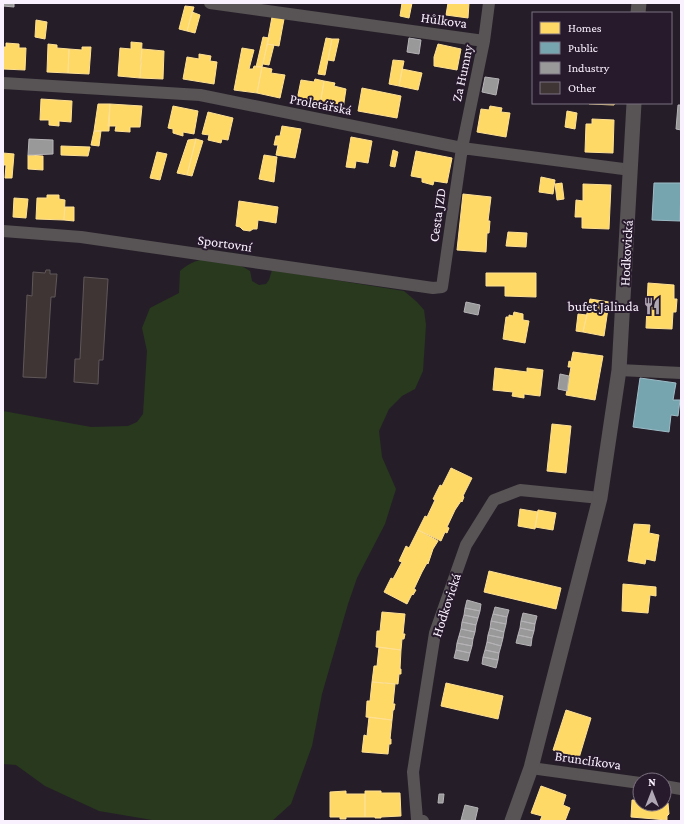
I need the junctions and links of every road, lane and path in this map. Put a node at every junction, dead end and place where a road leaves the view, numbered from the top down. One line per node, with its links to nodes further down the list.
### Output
1 (210, 3): 3 (street, Hůlkova)
2 (489, 3): 3 (street, Za Humny)
3 (484, 41): 6 (street, Za Humny)
4 (3, 83): 6 (street, Proletářská)
5 (634, 104): 7 (street, Hodkovická)
6 (462, 148): 7 (street, Proletářská); 9 (street, Cesta JZD)
7 (631, 170): 10 (street, Hodkovická)
8 (3, 231): 9 (street, Sportovní)
9 (442, 287)
10 (619, 370): 11 (street); 12 (street, Hodkovická)
11 (681, 373)
12 (600, 498): 13 (street, Hodkovická); 15 (street, Hodkovická)
13 (531, 768): 14 (street, Brunclíkova); 16 (street, Hodkovická)
14 (632, 782)
15 (423, 821)
16 (512, 821)

